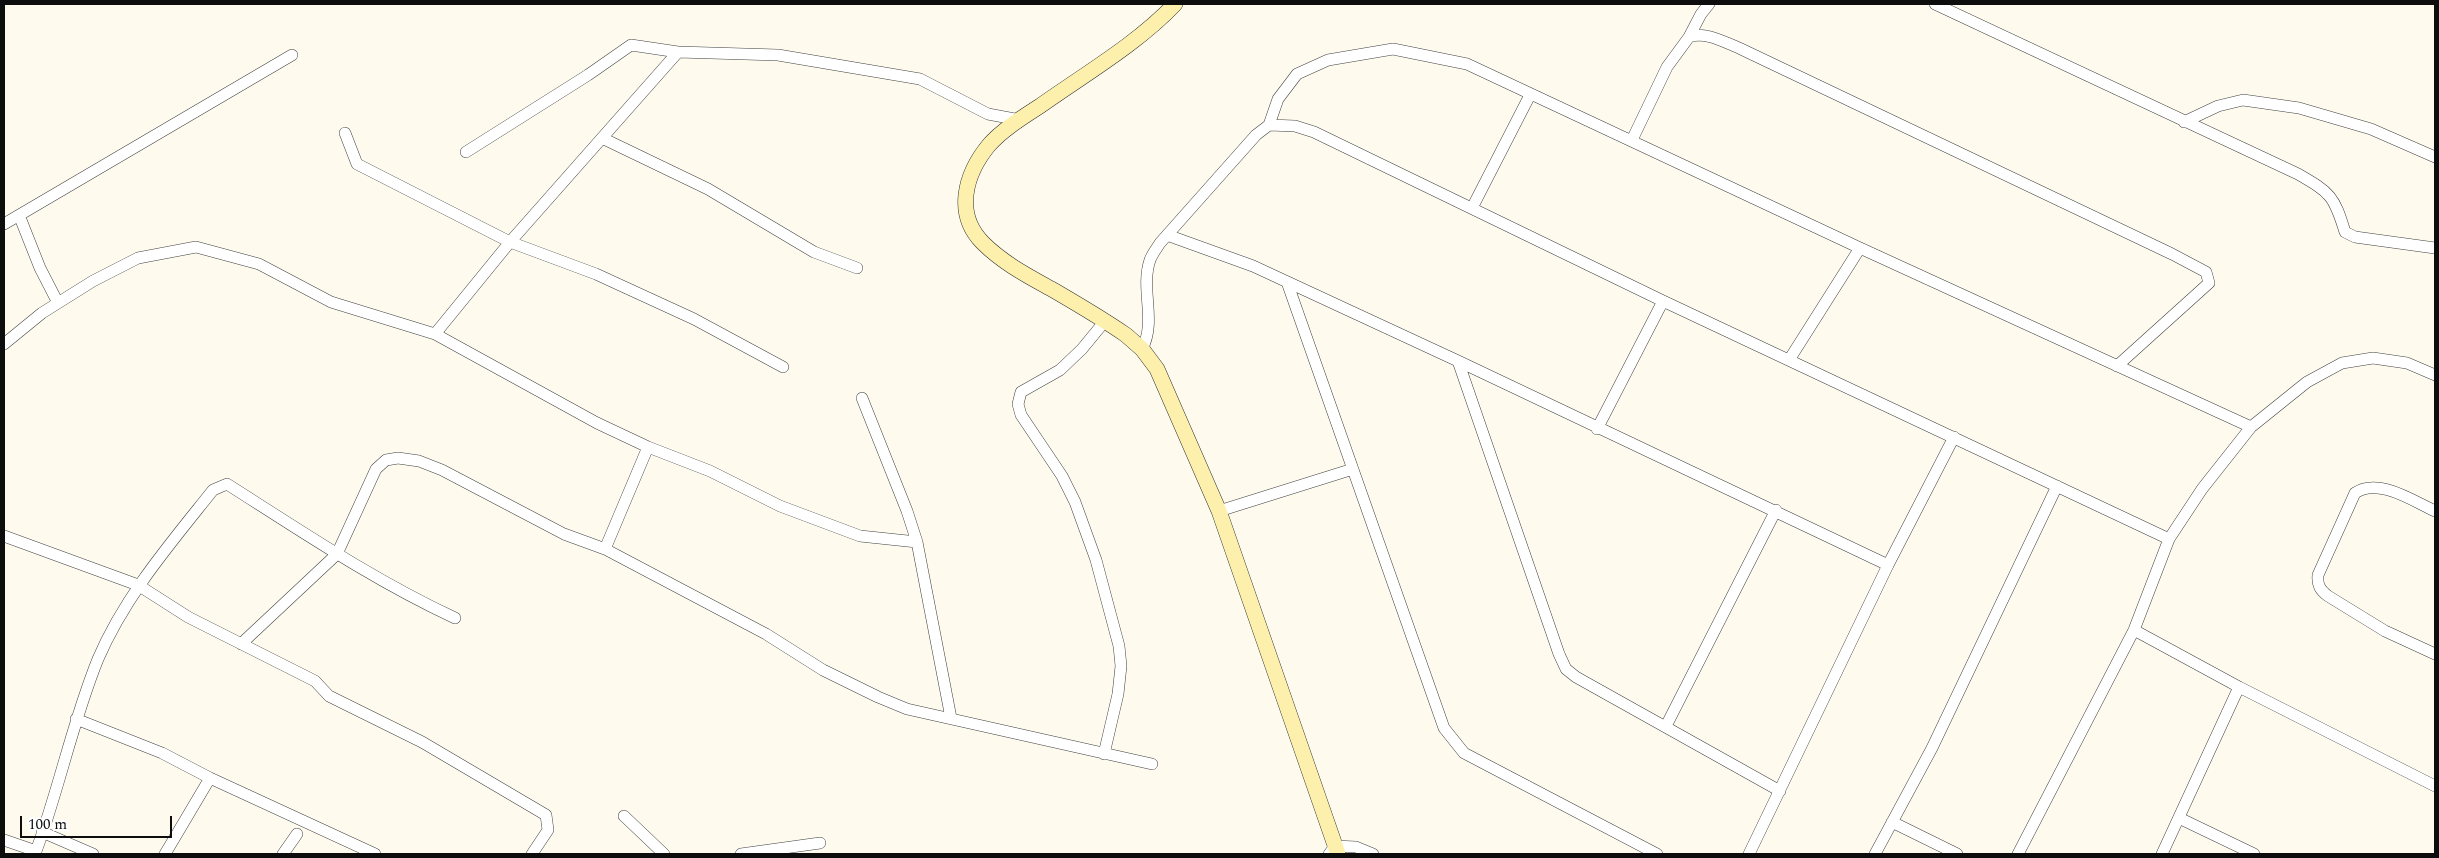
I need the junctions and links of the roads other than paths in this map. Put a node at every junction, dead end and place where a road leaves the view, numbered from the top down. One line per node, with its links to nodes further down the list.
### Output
1 (1175, 4): 8 (street)
2 (1709, 4): 4 (street)
3 (1935, 4): 9 (street)
4 (1689, 37): 13 (street); 33 (street)
5 (678, 52): 8 (street); 12 (street); 14 (street)
6 (292, 55): 17 (street)
7 (1530, 95): 10 (street); 13 (street); 16 (street)
8 (1020, 120): 27 (street)
9 (2184, 122): 15 (street); 22 (street)
10 (1270, 125): 16 (street); 19 (street)
11 (345, 134): 20 (street)
12 (602, 138): 20 (street); 23 (street)
13 (1632, 140): 21 (street)
14 (466, 152)
15 (2435, 157)
16 (1472, 208): 25 (street)
17 (19, 215): 18 (street); 26 (street)
18 (4, 224)
19 (1167, 235): 24 (street); 30 (street)
20 (510, 242): 28 (street); 34 (street)
21 (1860, 248): 31 (street); 33 (street)
22 (2435, 248)
23 (857, 268)
24 (1287, 282): 32 (street); 41 (street)
25 (1663, 301): 31 (street); 38 (street)
26 (58, 303): 28 (street); 29 (street)
27 (1105, 321): 30 (street); 61 (street)
28 (435, 334): 40 (street)
29 (4, 344)
30 (1142, 349): 44 (street)
31 (1789, 360): 39 (street)
32 (1458, 361): 38 (street); 60 (street)
33 (2117, 366): 37 (street)
34 (783, 367)
35 (2435, 375): 37 (street)
36 (862, 398): 48 (street)
37 (2251, 427): 47 (street)
38 (1597, 429): 43 (street)
39 (1954, 437): 42 (street); 51 (street)
40 (648, 447): 48 (street); 49 (street)
41 (1353, 469): 44 (street); 83 (street)
42 (2057, 486): 47 (street); 68 (street)
43 (1776, 510): 51 (street); 60 (street)
44 (1219, 511): 73 (street)
45 (2435, 511): 56 (street)
46 (4, 536): 52 (street)
47 (2169, 539): 54 (street)
48 (917, 542): 58 (street)
49 (605, 549): 50 (street); 58 (street)
50 (337, 554): 52 (street); 53 (street); 55 (street)
51 (1888, 565): 65 (street)
52 (138, 585): 55 (street); 59 (street)
53 (455, 618)
54 (2134, 630): 57 (street); 87 (street)
55 (241, 644): 79 (street)
56 (2435, 654)
57 (2239, 687): 64 (street); 67 (street)
58 (951, 718): 61 (street)
59 (76, 719): 63 (street); 69 (street)
60 (1666, 726): 65 (street)
61 (1104, 754): 62 (street)
62 (1152, 764)
63 (210, 778): 76 (street); 78 (street)
64 (2435, 786)
65 (1780, 790): 84 (street)
66 (624, 816): 80 (street)
67 (2179, 818): 88 (street); 89 (street)
68 (1892, 822): 85 (street); 86 (street)
69 (42, 832): 74 (street); 75 (street)
70 (297, 834): 77 (street)
71 (4, 840): 74 (street)
72 (820, 843): 81 (street)
73 (1334, 852): 82 (street)
74 (36, 853)
75 (93, 854)
76 (166, 854)
77 (283, 854)
78 (375, 854)
79 (532, 854)
80 (664, 854)
81 (741, 854)
82 (1373, 854)
83 (1657, 854)
84 (1749, 854)
85 (1875, 854)
86 (1957, 854)
87 (2018, 854)
88 (2162, 854)
89 (2254, 854)

